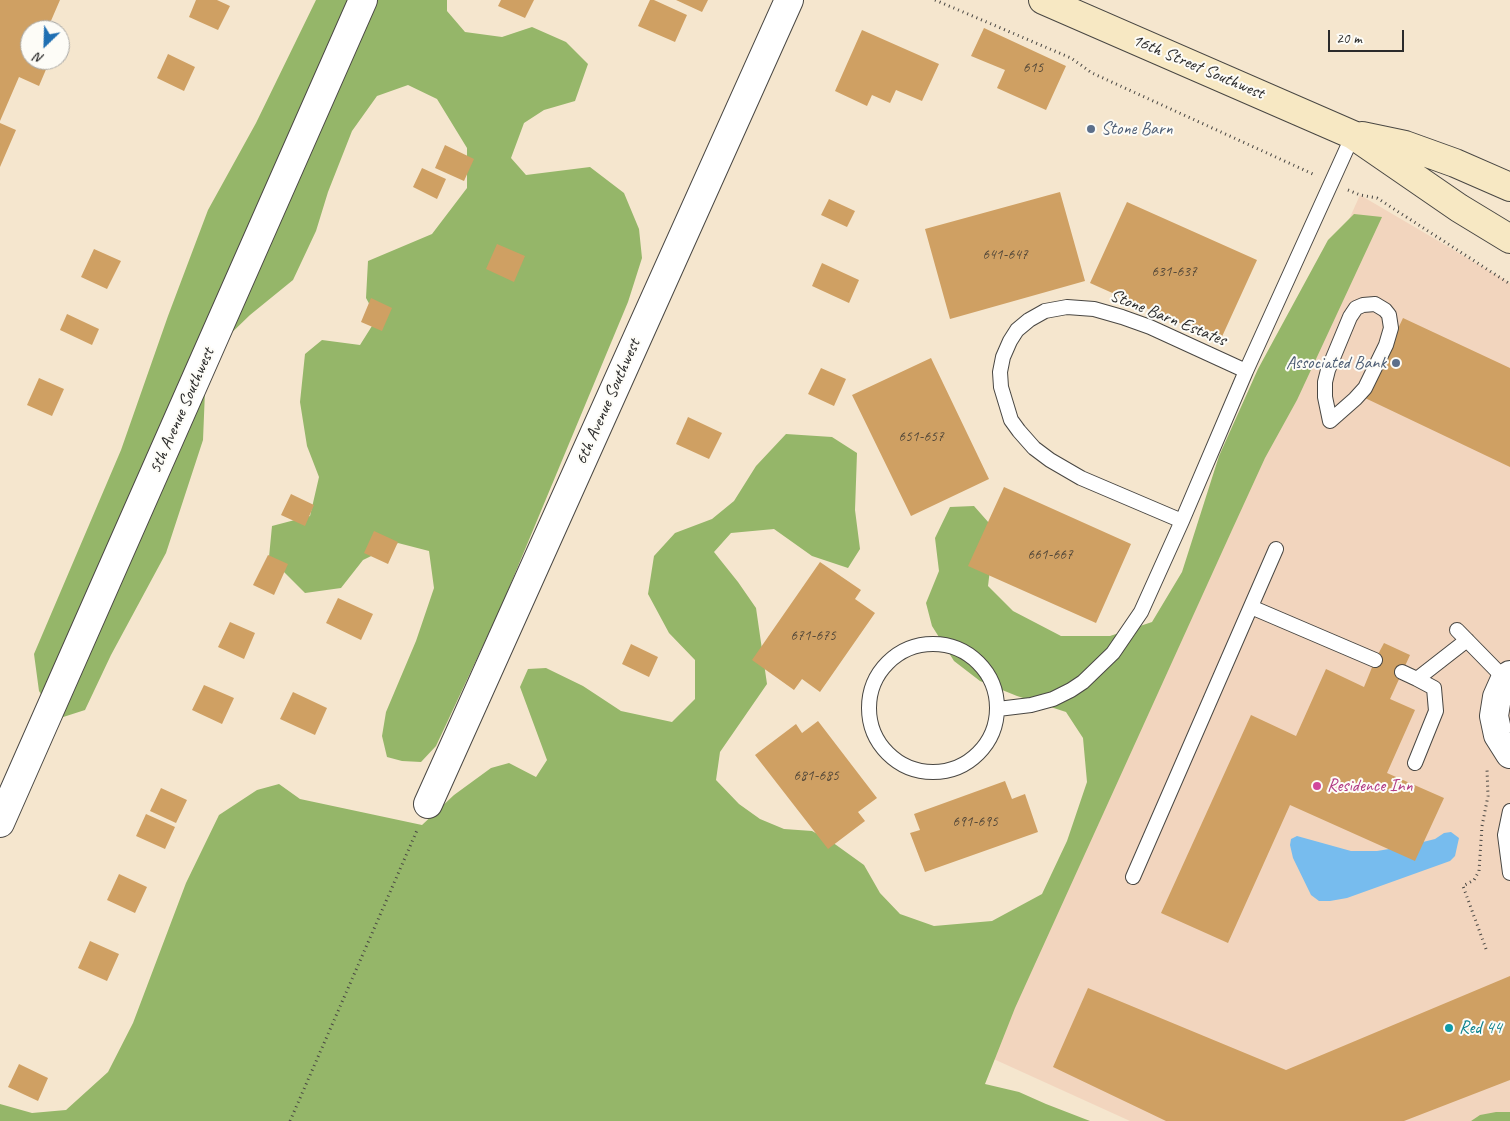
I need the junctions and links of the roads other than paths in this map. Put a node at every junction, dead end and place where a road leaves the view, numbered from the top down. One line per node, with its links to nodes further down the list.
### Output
1 (363, 0): 21 (street, 5th Avenue Southwest)
2 (789, 0): 19 (street, 6th Avenue Southwest)
3 (1043, 0): 4 (main road, 16th Street Southwest)
4 (1353, 135): 5 (main road, 16th Street Southwest); 6 (main road, 16th Street Southwest); 7 (lane)
5 (1510, 187)
6 (1510, 239)
7 (1246, 371): 9 (lane); 9 (lane, Stone Barn Estates)
8 (1330, 421): 8 (lane)
9 (1182, 521): 16 (lane)
10 (1276, 549): 11 (lane)
11 (1251, 607): 12 (lane); 23 (lane)
12 (1375, 660)
13 (1402, 672): 15 (lane)
14 (1508, 677): 15 (lane); 17 (street)
15 (1417, 679): 18 (lane)
16 (998, 709): 16 (lane)
17 (1498, 758)
18 (1415, 763)
19 (428, 804)
20 (1510, 811): 22 (lane)
21 (0, 823)
22 (1510, 873)
23 (1133, 877)

